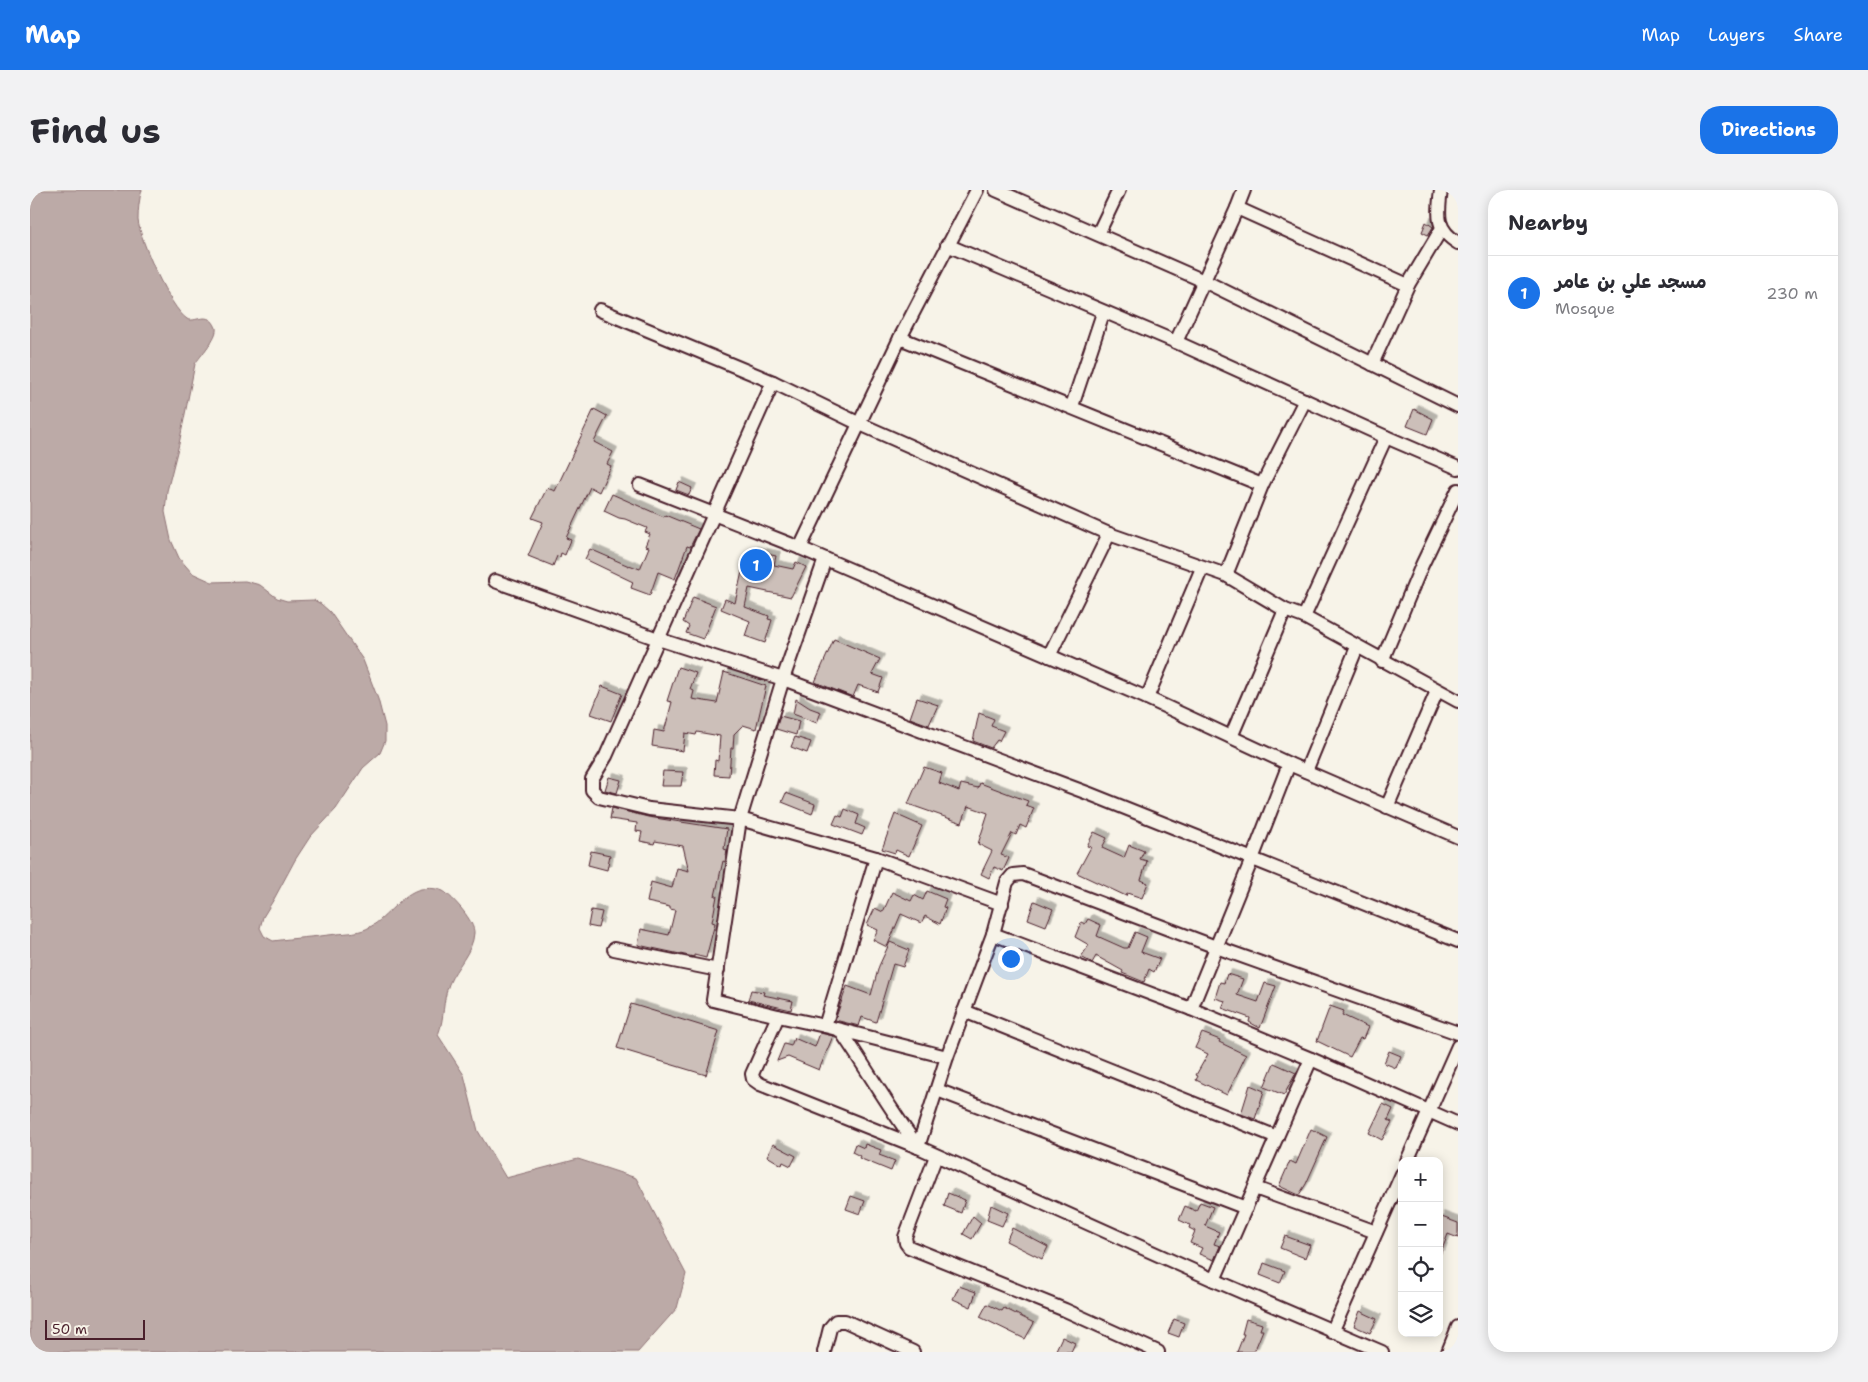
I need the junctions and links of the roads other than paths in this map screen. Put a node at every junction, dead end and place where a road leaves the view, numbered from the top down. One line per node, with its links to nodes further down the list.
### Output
1 (977, 190): 10 (street)
2 (996, 190): 8 (street)
3 (1119, 190): 8 (street)
4 (1244, 190): 6 (street)
5 (1441, 190): 7 (street)
6 (1237, 208): 11 (street); 12 (street)
7 (1442, 228): 9 (street); 12 (street)
8 (1098, 234): 11 (street)
9 (1458, 243)
10 (947, 245): 14 (street); 15 (street)
11 (1204, 281): 16 (street); 17 (street)
12 (1408, 285): 17 (street)
13 (600, 310): 18 (street)
14 (1103, 313): 16 (street); 20 (street)
15 (900, 338): 20 (street); 22 (street)
16 (1176, 342): 19 (street)
17 (1372, 364): 21 (street)
18 (773, 382): 22 (street); 28 (street)
19 (1305, 400): 23 (street); 26 (street)
20 (1072, 406): 26 (street)
21 (1458, 406)
22 (860, 424): 29 (street); 30 (street)
23 (1386, 437): 24 (street); 36 (street)
24 (1458, 468)
25 (640, 485): 28 (street)
26 (1262, 485): 33 (street)
27 (1458, 490): 40 (street)
28 (713, 515): 30 (street); 37 (street)
29 (1109, 534): 32 (street); 39 (street)
30 (800, 548): 31 (street)
31 (825, 559): 39 (street); 41 (street)
32 (1202, 568): 33 (street); 43 (street)
33 (1226, 575): 35 (street)
34 (495, 581): 37 (street)
35 (1285, 610): 36 (street); 45 (street)
36 (1304, 617): 38 (street)
37 (658, 638): 41 (street); 49 (street)
38 (1357, 647): 40 (street); 47 (street)
39 (1049, 656): 43 (street)
40 (1382, 661): 42 (street)
41 (783, 679): 49 (street); 52 (street)
42 (1437, 691): 44 (street); 48 (street)
43 (1147, 698): 45 (street)
44 (1458, 701)
45 (1231, 737): 46 (street)
46 (1289, 764): 47 (street); 52 (street)
47 (1306, 772): 48 (street)
48 (1387, 807): 50 (street)
49 (740, 819): 51 (street); 58 (street)
50 (1458, 837)
51 (876, 858): 53 (street); 62 (street)
52 (1252, 859): 55 (street); 56 (street)
53 (1002, 904): 54 (street); 56 (street)
54 (993, 934): 59 (street); 60 (street)
55 (1458, 942)
56 (1216, 947): 59 (street); 64 (street)
57 (614, 949): 58 (street)
58 (718, 970): 61 (street)
59 (1191, 1009): 67 (street)
60 (964, 1011): 66 (street); 71 (street)
61 (778, 1016): 62 (street); 72 (street)
62 (825, 1026): 63 (street)
63 (840, 1030): 66 (street); 72 (street)
64 (1458, 1033)
65 (1458, 1046): 69 (street)
66 (947, 1057): 68 (street)
67 (1310, 1059): 69 (street); 71 (street)
68 (937, 1090): 72 (street); 77 (street)
69 (1429, 1111): 70 (street); 74 (street)
70 (1458, 1124)
71 (1276, 1137): 76 (street)
72 (918, 1147): 73 (street)
73 (936, 1156): 79 (street); 85 (street)
74 (1409, 1157)
75 (1398, 1183): 78 (street)
76 (1255, 1188): 77 (street); 78 (street)
77 (1246, 1208): 79 (street)
78 (1376, 1232): 81 (street)
79 (1214, 1280): 81 (street)
80 (1458, 1327): 82 (street)
81 (1332, 1332): 86 (street)
82 (1452, 1348)
83 (824, 1352): 84 (street)
84 (913, 1352)
85 (1158, 1352)
86 (1382, 1352)

